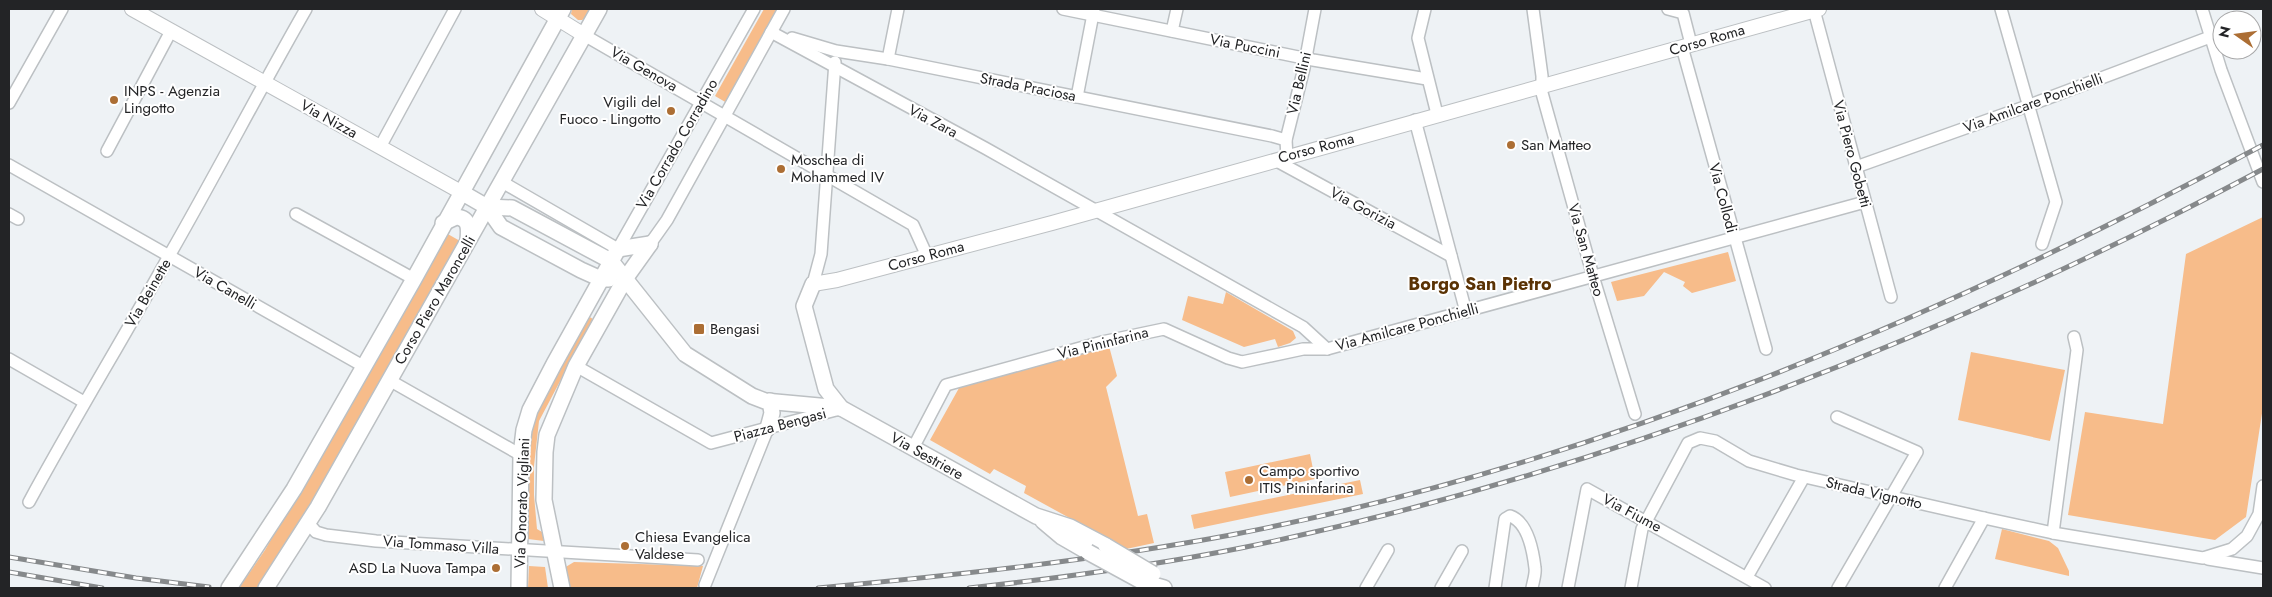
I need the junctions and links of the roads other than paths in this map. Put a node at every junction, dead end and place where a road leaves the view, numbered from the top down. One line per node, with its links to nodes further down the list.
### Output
1 (62, 9): 36 (street)
2 (132, 9): 21 (street, Via Nizza)
3 (306, 9): 32 (street, Via Beinette)
4 (455, 9): 42 (street)
5 (542, 9): 20 (street, Via Genova)
6 (599, 9): 24 (main road, Corso Piero Maroncelli)
7 (754, 9): 35 (street, Via Corrado Corradino)
8 (784, 9): 23 (street, Via Corrado Corradino)
9 (898, 9): 29 (street)
10 (1063, 9): 19 (street, Via Puccini)
11 (1177, 9): 22 (street)
12 (1314, 9): 28 (street, Via Bellini)
13 (1425, 9): 31 (street)
14 (1533, 9): 33 (street, Via San Matteo)
15 (1668, 9): 26 (street, Via Collodi)
16 (1816, 9): 26 (street, Corso Roma); 46 (street, Via Piero Gobetti)
17 (2001, 9): 37 (street)
18 (2202, 9): 25 (street)
19 (1093, 12): 22 (street, Via Puccini); 34 (street)
20 (561, 14): 24 (street, Via Genova); 50 (main road, Corso Piero Maroncelli)
21 (171, 31): 32 (street, Via Nizza); 43 (street)
22 (1172, 31): 28 (street, Via Puccini)
23 (771, 32): 27 (street, Strada Praciosa); 30 (street, Via Zara); 39 (street, Via Corrado Corradino)
24 (584, 34): 35 (street, Via Genova); 48 (main road, Corso Piero Maroncelli)
25 (2210, 37): 37 (street, Via Amilcare Ponchielli); 49 (street)
26 (1687, 46): 33 (street, Corso Roma); 56 (street, Via Collodi)
27 (836, 51): 29 (street, Strada Praciosa); 30 (street)
28 (1305, 58): 31 (street, Via Puccini); 41 (street, Via Bellini)
29 (888, 59): 34 (street, Strada Praciosa)
30 (834, 67): 47 (street); 53 (street, Via Zara)
31 (1427, 79): 38 (street)
32 (264, 83): 42 (street, Via Nizza); 61 (street, Via Beinette)
33 (1543, 85): 38 (street, Corso Roma); 65 (street, Via San Matteo)
34 (1076, 97): 41 (street, Strada Praciosa)
35 (701, 102): 39 (street, Via Genova); 60 (street, Via Corrado Corradino)
36 (9, 103)
37 (2030, 105): 46 (street, Via Amilcare Ponchielli); 59 (street)
38 (1437, 114): 40 (street, Corso Roma)
39 (724, 116): 47 (street, Via Genova); 58 (street, Via Corrado Corradino)
40 (1414, 120): 44 (street, Corso Roma); 63 (street)
41 (1286, 140): 44 (street, Via Bellini)
42 (380, 147): 50 (street, Via Nizza)
43 (107, 151)
44 (1281, 158): 53 (street, Corso Roma); 63 (street, Via Gorizia)
45 (9, 165): 61 (street, Via Canelli)
46 (1856, 167): 51 (street, Via Piero Gobetti)
47 (825, 176): 62 (street, Via Genova); 69 (street)
48 (502, 182): 52 (main road, Corso Piero Maroncelli); 60 (street, Via Nizza)
49 (2263, 182)
50 (461, 192): 52 (main road, Via Nizza); 55 (main road, Corso Piero Maroncelli)
51 (1865, 202): 56 (street, Via Amilcare Ponchielli); 70 (street, Via Piero Gobetti)
52 (487, 207): 57 (main road, Corso Piero Maroncelli); 60 (main road, Via Nizza); 67 (main road, Via Nizza)
53 (1094, 210): 62 (street, Corso Roma); 73 (street, Via Amilcare Ponchielli)
54 (296, 214): 66 (street, Corso Piero Maroncelli)
55 (443, 223): 57 (main road); 66 (main road, Corso Piero Maroncelli)
56 (1734, 237): 65 (street, Via Amilcare Ponchielli); 74 (street, Via Collodi)
57 (468, 242): 78 (main road, Corso Piero Maroncelli)
58 (650, 244): 60 (main road); 64 (main road)
59 (2042, 244)
60 (614, 255): 64 (main road); 67 (main road, Via Corrado Corradino); 68 (main road, Via Nizza)
61 (169, 256): 76 (street, Via Canelli); 81 (street, Via Beinette)
62 (927, 256): 69 (street, Corso Roma)
63 (1451, 256): 71 (street)
64 (636, 263): 68 (main road)
65 (1593, 276): 71 (street, Via Amilcare Ponchielli); 83 (street, Via San Matteo)
66 (414, 279): 76 (main road, Corso Piero Maroncelli)
67 (601, 279): 68 (main road, Via Nizza); 87 (main road, Via Onorato Vigliani)
68 (625, 280): 77 (main road); 80 (main road, Piazza Bengasi)
69 (813, 284): 79 (main road, Piazza Bengasi)
70 (1891, 297)
71 (1466, 312): 73 (street, Via Amilcare Ponchielli)
72 (2074, 337): 96 (street)
73 (1326, 349): 86 (street, Via Pininfarina)
74 (1766, 349)
75 (9, 359): 81 (street)
76 (363, 366): 107 (main road, Corso Piero Maroncelli)
77 (576, 366): 85 (street, Piazza Bengasi); 100 (main road, Via Onorato Vigliani)
78 (389, 380): 87 (street); 95 (main road, Corso Piero Maroncelli)
79 (826, 389): 82 (main road, Via Sestriere)
80 (770, 401): 82 (main road, Piazza Bengasi); 85 (main road)
81 (84, 402): 91 (street, Via Beinette)
82 (840, 408): 85 (street, Piazza Bengasi); 86 (main road, Via Sestriere)
83 (1635, 414)
84 (1837, 417): 90 (street)
85 (768, 428): 106 (street)
86 (913, 448): 92 (main road, Via Sestriere)
87 (520, 455): 97 (main road, Via Onorato Vigliani)
88 (1804, 477): 90 (street, Strada Vignotto); 94 (street, Strada Vignotto); 105 (street)
89 (2263, 486): 101 (street, Strada Vignotto)
90 (1890, 497): 93 (street, Strada Vignotto); 119 (street)
91 (29, 502)
92 (1036, 516): 104 (main road, Via Sestriere, bridge); 104 (main road, Via Sestriere, bridge)
93 (1984, 518): 96 (street, Strada Vignotto); 120 (street)
94 (1646, 520): 105 (street, Via Fiume); 116 (street, Via Fiume); 117 (street)
95 (308, 523): 97 (street, Via Tommaso Villa); 108 (main road, Corso Piero Maroncelli)
96 (2053, 533): 101 (street, Strada Vignotto)
97 (520, 550): 100 (street, Via Tommaso Villa); 109 (main road, Via Onorato Vigliani)
98 (1388, 550): 112 (street)
99 (1462, 551): 113 (street)
100 (555, 552): 102 (street, Via Tommaso Villa); 110 (main road, Via Onorato Vigliani)
101 (2203, 558): 103 (street, Strada Vignotto)
102 (698, 560)
103 (2263, 568)
104 (1148, 578): 111 (main road, Via Sestriere)
105 (1746, 578): 118 (street, Via Fiume)
106 (704, 585)
107 (229, 588)
108 (266, 588)
109 (519, 588)
110 (562, 588)
111 (1165, 588)
112 (1366, 588)
113 (1441, 588)
114 (1495, 588): 115 (street)
115 (1532, 588)
116 (1568, 588)
117 (1631, 588)
118 (1765, 588)
119 (1838, 588)
120 (1944, 588)

